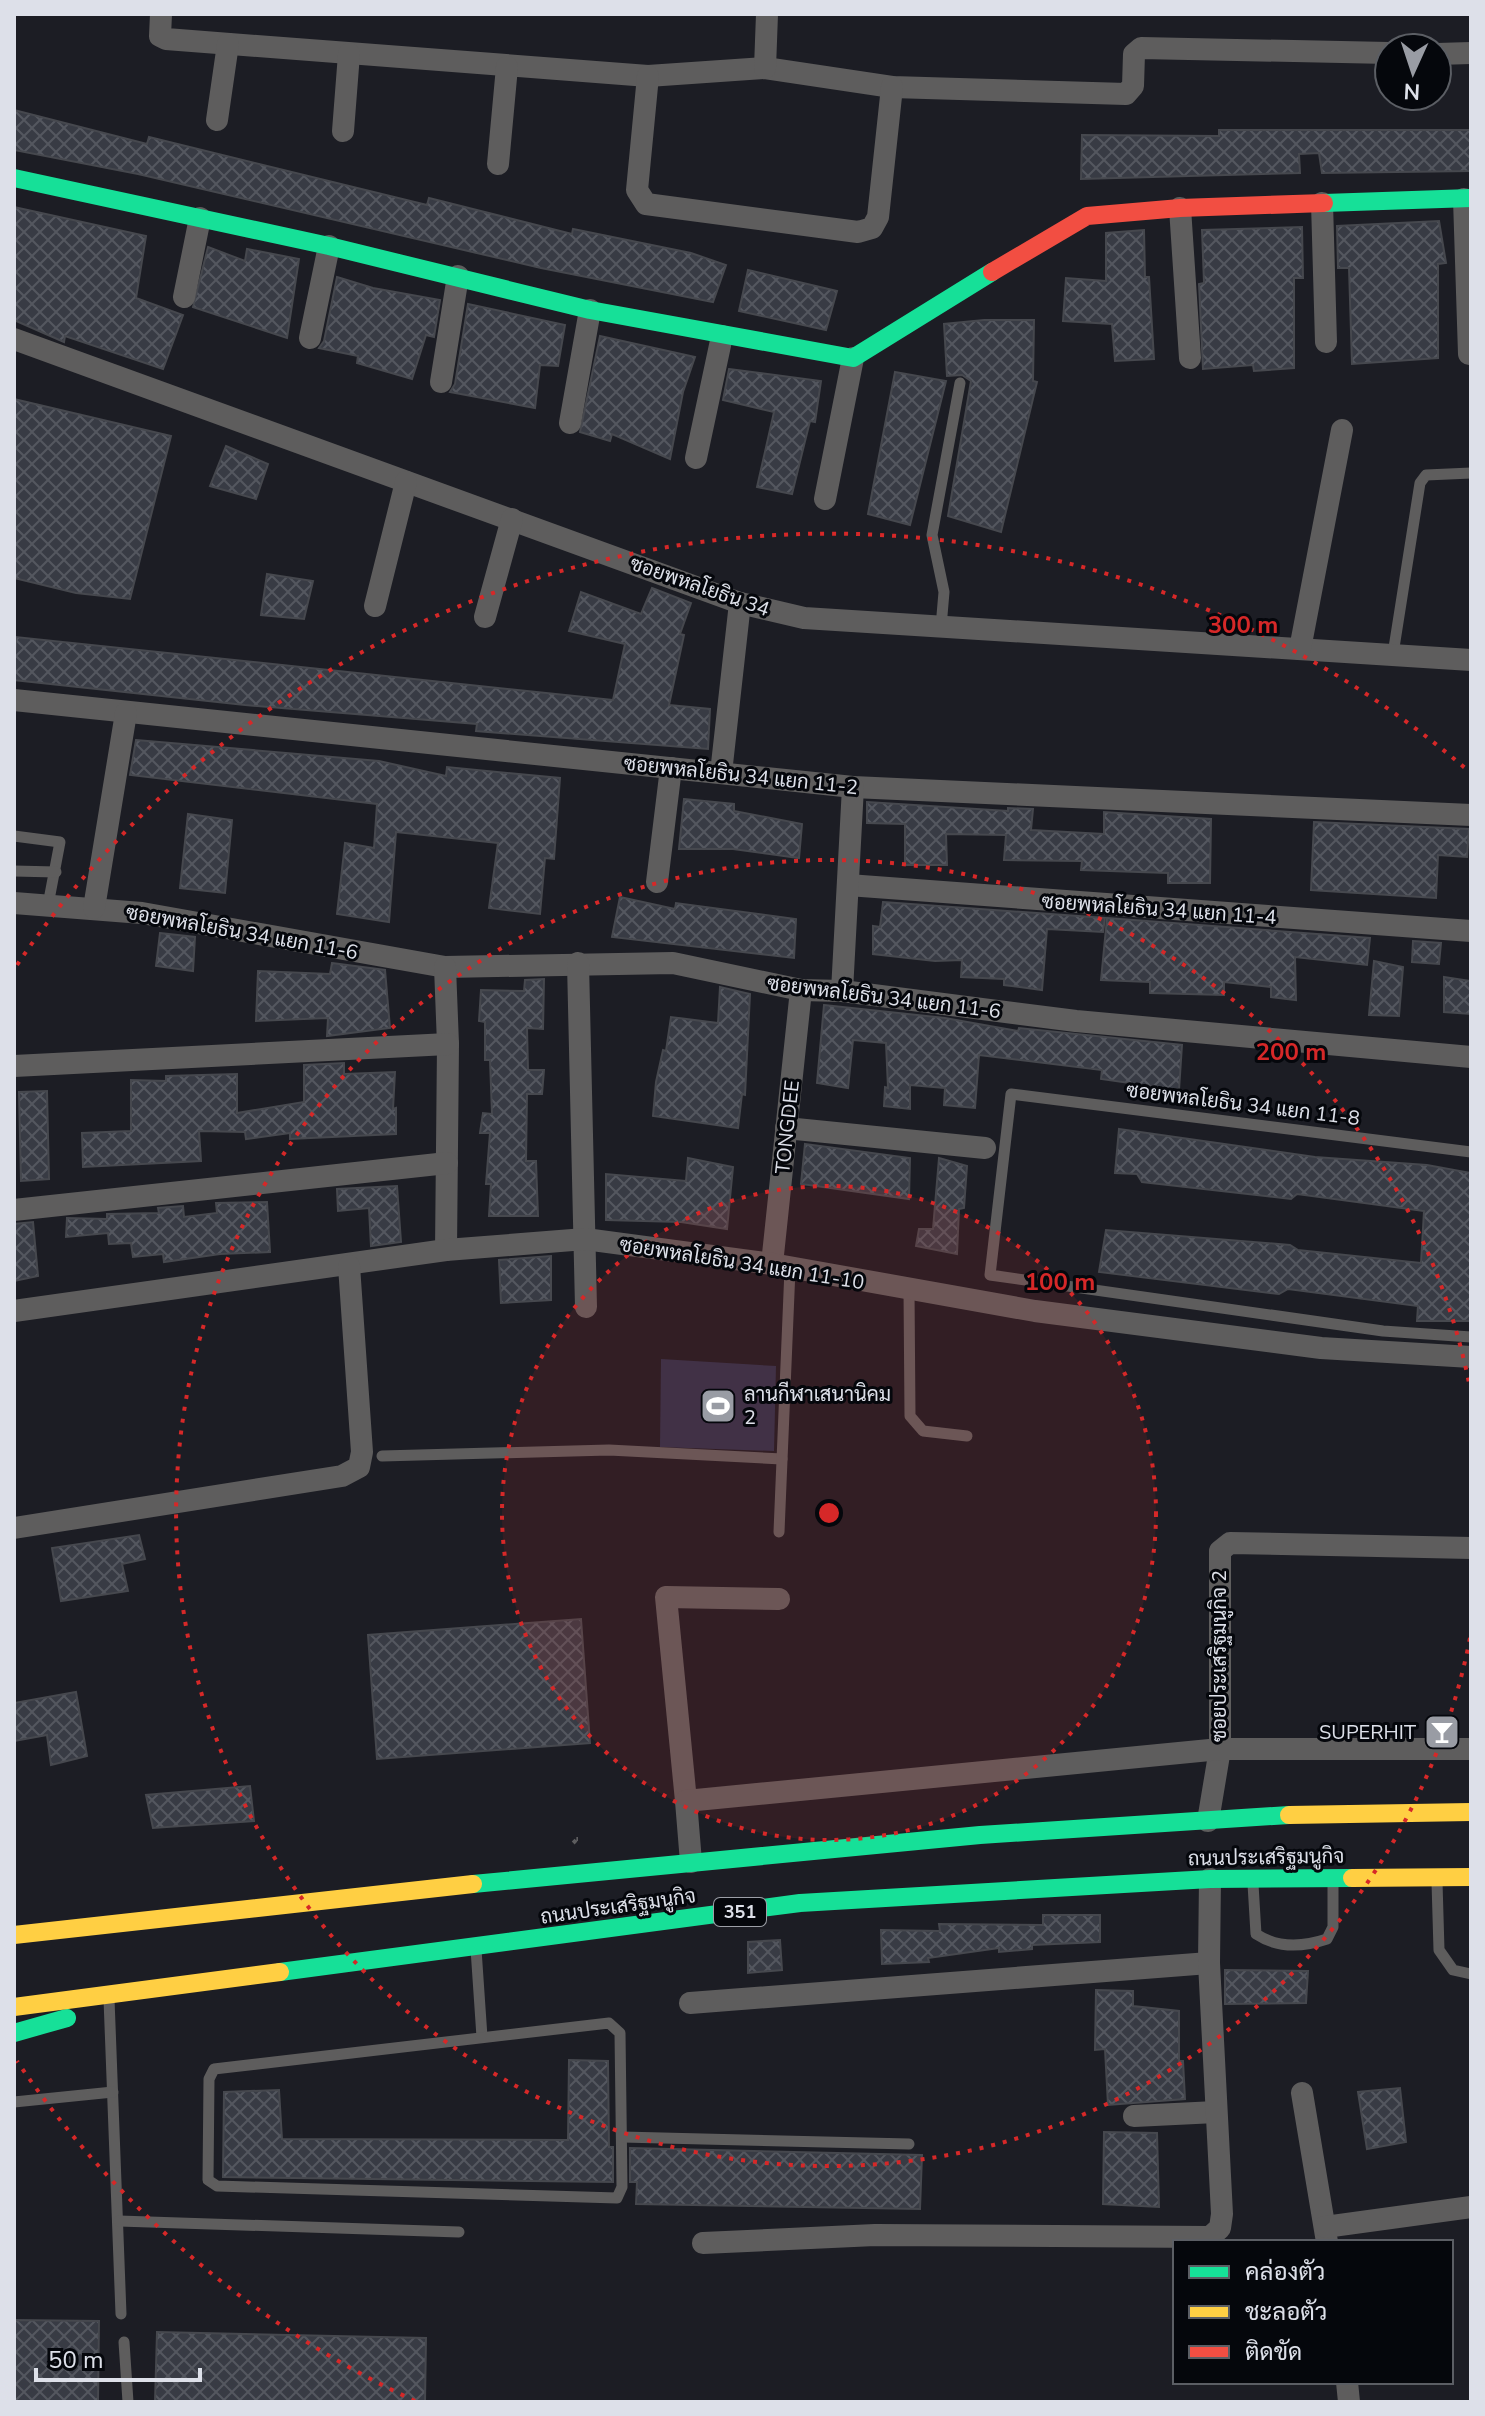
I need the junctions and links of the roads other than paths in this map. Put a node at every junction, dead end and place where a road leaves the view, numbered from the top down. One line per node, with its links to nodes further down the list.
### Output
1 (161, 14): 3 (street)
2 (767, 14): 7 (street)
3 (228, 44): 5 (street); 10 (street)
4 (1373, 53): 9 (street)
5 (349, 54): 6 (street); 11 (street)
6 (507, 67): 8 (street); 12 (street)
7 (765, 68): 8 (street); 9 (street)
8 (648, 76): 9 (street)
9 (892, 87)
10 (217, 120)
11 (343, 131)
12 (498, 164)
13 (14, 178): 17 (main road)
14 (1467, 198): 15 (main road); 26 (street)
15 (1322, 203): 16 (main road); 25 (street)
16 (1180, 208): 27 (main road); 28 (street)
17 (200, 218): 18 (main road); 20 (street)
18 (329, 246): 19 (main road); 23 (street)
19 (458, 276): 21 (main road); 29 (street)
20 (184, 297)
21 (590, 310): 22 (main road); 31 (street)
22 (722, 336): 27 (main road); 33 (street)
23 (310, 338)
24 (14, 339): 35 (street, ซอยพหลโยธิน 34)
25 (1326, 342)
26 (1469, 354)
27 (853, 358): 36 (street)
28 (1190, 358)
29 (441, 382)
30 (960, 383): 41 (lane)
31 (570, 423)
32 (1342, 430): 42 (street)
33 (696, 458)
34 (1471, 473): 43 (lane)
35 (406, 482): 37 (street, ซอยพหลโยธิน 34); 39 (street)
36 (825, 499)
37 (512, 519): 38 (street, ซอยพหลโยธิน 34); 40 (street)
38 (740, 603): 41 (street, ซอยพหลโยธิน 34); 48 (street)
39 (375, 606)
40 (485, 617)
41 (941, 627): 42 (street, ซอยพหลโยธิน 34)
42 (1300, 649): 43 (street, ซอยพหลโยธิน 34)
43 (1393, 654): 44 (street, ซอยพหลโยธิน 34)
44 (1471, 660)
45 (14, 700): 46 (street, ซอยพหลโยธิน 34 แยก 11-2)
46 (126, 713): 47 (street, ซอยพหลโยธิน 34 แยก 11-2); 58 (street)
47 (671, 768): 48 (street, ซอยพหลโยธิน 34 แยก 11-2); 54 (street)
48 (721, 773): 49 (street, ซอยพหลโยธิน 34 แยก 11-2)
49 (853, 787): 50 (street, ซอยพหลโยธิน 34 แยก 11-2); 55 (street)
50 (1471, 815)
51 (14, 836): 53 (lane)
52 (14, 871): 53 (lane)
53 (56, 872): 57 (lane)
54 (657, 882)
55 (848, 885): 59 (street, ซอยพหลโยธิน 34 แยก 11-4); 63 (street)
56 (14, 903): 57 (street, ซอยพหลโยธิน 34 แยก 11-6)
57 (48, 905): 58 (street, ซอยพหลโยธิน 34 แยก 11-6)
58 (94, 908): 61 (street, ซอยพหลโยธิน 34 แยก 11-6)
59 (1471, 931)
60 (578, 963): 61 (street, ซอยพหลโยธิน 34 แยก 11-6); 62 (street, ซอยพหลโยธิน 34 แยก 11-6); 72 (street)
61 (445, 967): 64 (street)
62 (801, 990): 63 (street, ซอยพหลโยธิน 34 แยก 11-6); 67 (street, TONGDEE)
63 (842, 991): 65 (street, ซอยพหลโยธิน 34 แยก 11-6)
64 (448, 1044): 66 (street); 70 (street)
65 (1471, 1057)
66 (14, 1066)
67 (786, 1128): 68 (street); 75 (street, TONGDEE)
68 (985, 1148)
69 (1471, 1152): 79 (lane, ซอยพหลโยธิน 34 แยก 11-8)
70 (447, 1163): 71 (street); 73 (street)
71 (14, 1210)
72 (585, 1239): 73 (street, ซอยพหลโยธิน 34 แยก 11-10); 75 (street, ซอยพหลโยธิน 34 แยก 11-10); 77 (street)
73 (446, 1250): 74 (street, ซอยพหลโยธิน 34 แยก 11-10)
74 (349, 1266): 78 (street, ซอยพหลโยธิน 34 แยก 11-10); 84 (street)
75 (781, 1267): 76 (street, ซอยพหลโยธิน 34 แยก 11-10); 83 (lane)
76 (909, 1290): 80 (street, ซอยพหลโยธิน 34 แยก 11-10); 81 (lane)
77 (586, 1307)
78 (14, 1311)
79 (1471, 1337)
80 (1471, 1357)
81 (967, 1436)
82 (382, 1456): 83 (lane)
83 (782, 1459): 85 (lane)
84 (14, 1528)
85 (779, 1532)
86 (1471, 1548): 88 (street, ซอยประเสริฐมนูกิจ 2)
87 (779, 1599): 90 (street)
88 (1220, 1749): 89 (street); 90 (street); 92 (street, ซอยประเสริฐมนูกิจ 2)
89 (1471, 1749)
90 (686, 1801): 93 (street)
91 (1471, 1812): 92 (main road, ถนนประเสริฐมนูกิจ)
92 (1208, 1821): 93 (main road, ถนนประเสริฐมนูกิจ)
93 (691, 1862): 100 (main road, ถนนประเสริฐมนูกิจ)
94 (1437, 1876): 95 (main road, ถนนประเสริฐมนูกิจ / 351); 96 (main road, ถนนประเสริฐมนูกิจ / 351); 104 (lane)
95 (1333, 1877): 97 (main road, ถนนประเสริฐมนูกิจ / 351); 97 (lane)
96 (1471, 1877)
97 (1253, 1878): 98 (main road, ถนนประเสริฐมนูกิจ / 351)
98 (1210, 1879): 102 (main road, ถนนประเสริฐมนูกิจ / 351); 103 (street)
99 (29, 1914): 100 (main road)
100 (87, 1925): 101 (main road, ถนนประเสริฐมนูกิจ)
101 (14, 1935)
102 (476, 1948): 105 (main road, ถนนประเสริฐมนูกิจ / 351); 109 (lane)
103 (1209, 1963): 106 (street); 113 (street)
104 (1471, 1974)
105 (103, 1997): 107 (main road, ถนนประเสริฐมนูกิจ / 351); 108 (main road); 110 (lane)
106 (690, 2003)
107 (14, 2007)
108 (14, 2033)
109 (482, 2037): 115 (lane); 115 (lane)
110 (113, 2092): 112 (lane); 118 (lane)
111 (1302, 2093): 120 (street)
112 (14, 2102)
113 (1216, 2112): 114 (street); 121 (street)
114 (1134, 2116)
115 (622, 2137): 116 (lane)
116 (909, 2144)
117 (1471, 2207): 120 (street)
118 (119, 2221): 119 (lane); 122 (lane)
119 (459, 2232)
120 (1326, 2235)
121 (703, 2243)
122 (121, 2314)
123 (124, 2342): 124 (lane)
124 (128, 2402)

